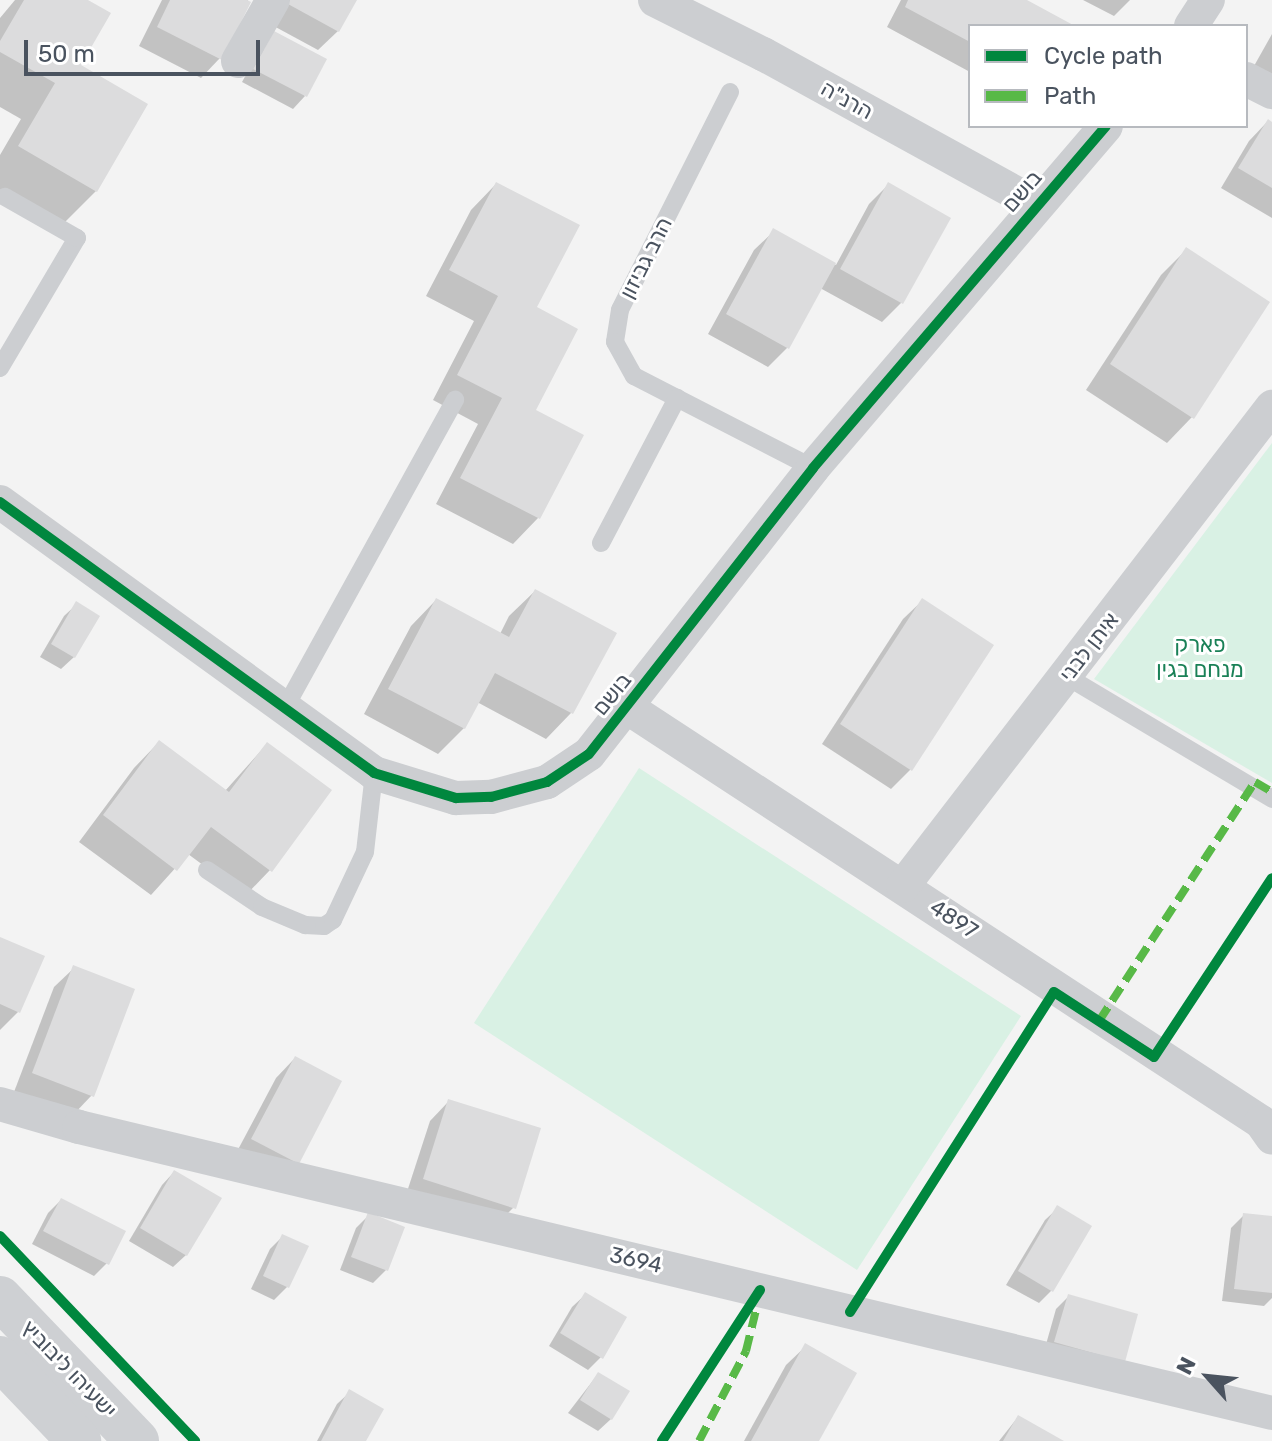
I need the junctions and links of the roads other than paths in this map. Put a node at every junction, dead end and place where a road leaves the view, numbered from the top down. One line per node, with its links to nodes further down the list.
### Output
1 (273, 0): 5 (street)
2 (655, 0): 11 (street, הרנ"ה)
3 (1208, 0): 4 (street)
4 (1192, 24)
5 (238, 61)
6 (1248, 80): 8 (street)
7 (730, 92): 13 (lane, הרב גביזון)
8 (1272, 92)
9 (1104, 128): 11 (street, בושם)
10 (5, 197): 12 (lane)
11 (1036, 204): 16 (street, בושם)
12 (0, 368)
13 (677, 398): 16 (lane, הרב גביזון); 18 (lane)
14 (455, 400): 20 (lane)
15 (1272, 407): 19 (street, איתן לבני)
16 (813, 468): 21 (street, בושם)
17 (0, 502): 20 (street, בושם)
18 (601, 543)
19 (1066, 676): 23 (lane); 25 (street, איתן לבני)
20 (286, 706): 22 (street, בושם)
21 (628, 708): 22 (street, בושם); 25 (street, 4897)
22 (374, 773): 24 (lane)
23 (1272, 799)
24 (207, 870)
25 (903, 886): 27 (street, 4897)
26 (0, 1104): 30 (street, 3694)
27 (1272, 1138)
28 (0, 1298): 32 (street, ישעיהו ליבוביץ)
29 (0, 1358): 31 (street, ישעיהו ליבוביץ)
30 (1272, 1412)
31 (79, 1441)
32 (137, 1441)

